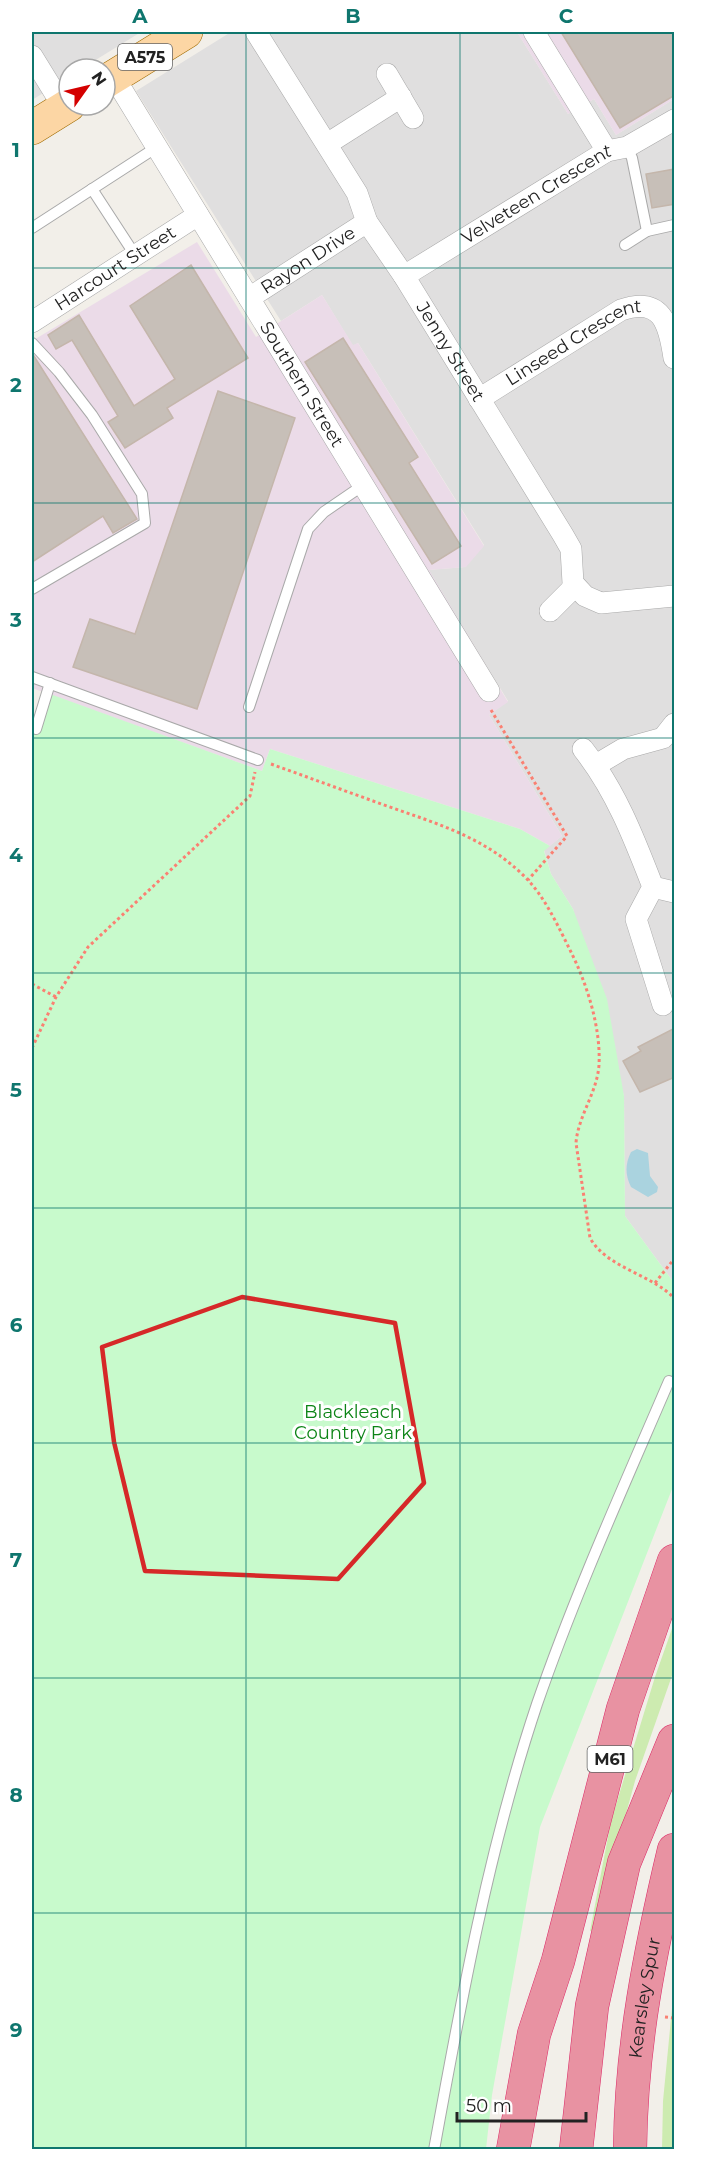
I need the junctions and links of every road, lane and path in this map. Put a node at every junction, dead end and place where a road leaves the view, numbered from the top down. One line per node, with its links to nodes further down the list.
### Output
1 (186, 32): 6 (main road, A575)
2 (256, 32): 14 (street, Jenny Street)
3 (534, 32): 16 (street)
4 (32, 56): 8 (street)
5 (387, 74): 9 (street)
6 (117, 75)
7 (117, 91): 15 (street, Southern Street)
8 (57, 93)
9 (401, 98): 11 (street); 14 (street)
10 (57, 112): 13 (main road)
11 (413, 117)
12 (675, 120): 16 (street, Velveteen Crescent)
13 (32, 128)
14 (327, 144): 19 (street, Jenny Street)
15 (157, 147): 17 (lane); 18 (street, Southern Street)
16 (617, 149): 22 (lane); 25 (street, Velveteen Crescent)
17 (92, 189): 21 (lane); 24 (lane)
18 (198, 215): 24 (street, Harcourt Street); 26 (street, Southern Street)
19 (367, 222): 25 (street, Jenny Street); 26 (street, Rayon Drive)
20 (675, 225): 22 (lane)
21 (32, 228)
22 (647, 231): 23 (lane)
23 (625, 245)
24 (135, 255): 27 (street, Harcourt Street)
25 (404, 276): 30 (street, Jenny Street)
26 (249, 298): 31 (street, Southern Street)
27 (32, 322)
28 (32, 343): 33 (lane)
29 (675, 358): 30 (street, Linseed Crescent)
30 (479, 399): 32 (street, Jenny Street)
31 (362, 486): 38 (street, Southern Street); 39 (lane)
32 (575, 586): 34 (street); 35 (street)
33 (32, 589)
34 (674, 596)
35 (550, 610)
36 (32, 677): 37 (lane)
37 (50, 683): 40 (lane); 43 (lane)
38 (489, 691): 45 (path)
39 (249, 707)
40 (36, 729)
41 (672, 733): 44 (street)
42 (583, 748): 44 (street)
43 (258, 760): 45 (path); 49 (path)
44 (596, 765): 46 (street)
45 (528, 880): 53 (path)
46 (653, 887): 47 (street); 50 (street)
47 (675, 892)
48 (32, 984): 49 (path)
49 (56, 998): 51 (path)
50 (663, 1005)
51 (32, 1048)
52 (675, 1259): 53 (path)
53 (655, 1283): 54 (path)
54 (675, 1298)
55 (669, 1381): 61 (lane)
56 (675, 1561): 60 (highway, M61)
57 (675, 1741): 58 (highway)
58 (657, 1785): 64 (highway); 65 (highway)
59 (675, 1850): 66 (highway, Kearsley Spur)
60 (558, 1961): 62 (highway, M61); 63 (highway, M61)
61 (434, 2150)
62 (513, 2150)
63 (532, 2150)
64 (576, 2150)
65 (593, 2150)
66 (630, 2150)

